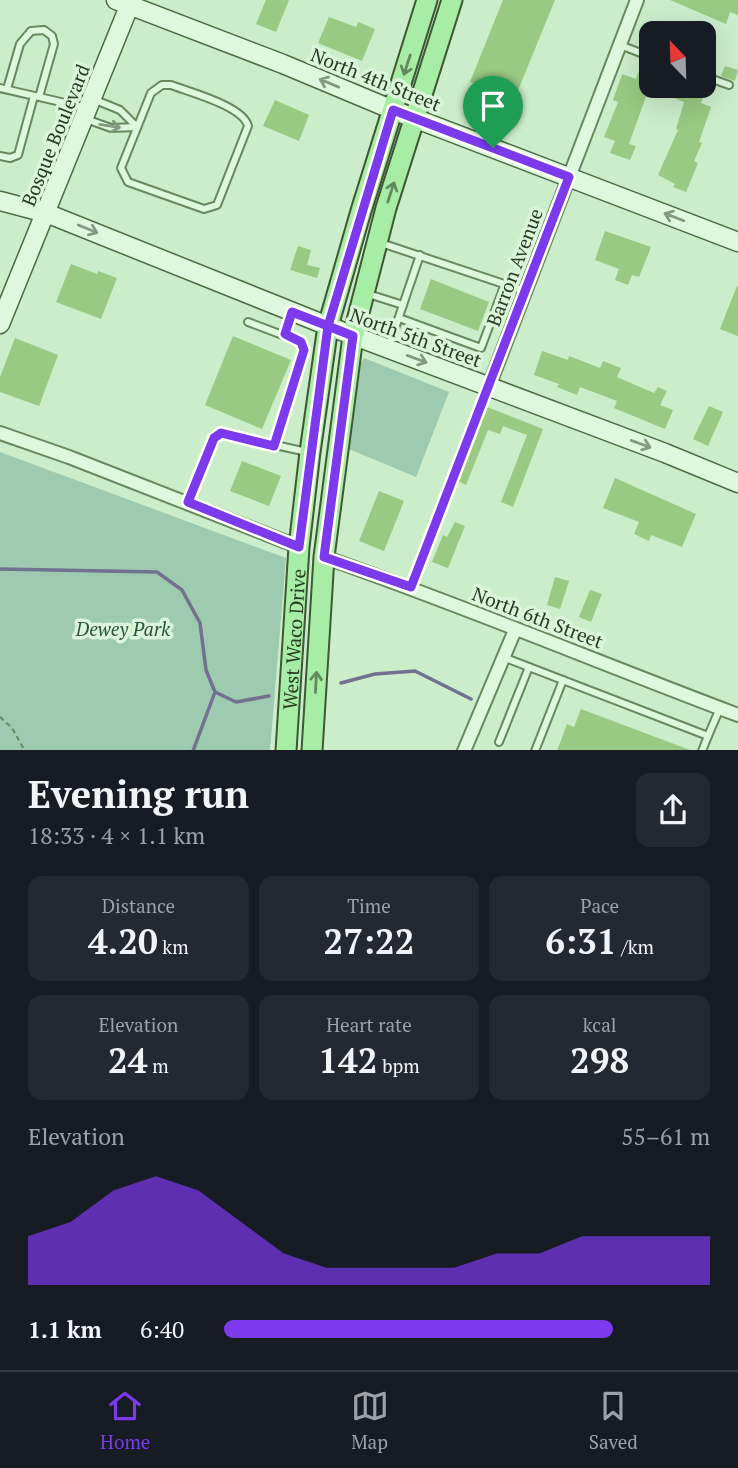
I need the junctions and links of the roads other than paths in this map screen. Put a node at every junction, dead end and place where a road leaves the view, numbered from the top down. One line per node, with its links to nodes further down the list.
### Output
1 (428, 0): 12 (main road, West Waco Drive, one-way to 12)
2 (452, 0): 13 (main road, West Waco Drive)
3 (637, 0): 5 (street, Barron Avenue)
4 (126, 1): 11 (main road, Bosque Boulevard); 12 (main road, North 4th Street, one-way to 4)
5 (620, 46): 6 (lane); 16 (street, Barron Avenue)
6 (639, 53)
7 (716, 80): 8 (lane)
8 (729, 85)
9 (3, 89): 10 (lane); 10 (lane)
10 (36, 96): 11 (lane); 15 (lane)
11 (88, 109): 14 (lane, one-way to 14); 14 (lane); 18 (main road, Bosque Boulevard)
12 (393, 110): 13 (main road, North 4th Street); 30 (main road, West Waco Drive)
13 (415, 118): 16 (main road, North 4th Street); 19 (main road, West Waco Drive, one-way to 13)
14 (137, 127): 14 (lane)
15 (0, 156)
16 (569, 177): 20 (main road, North 4th Street, one-way to 16); 23 (street, Barron Avenue)
17 (0, 201): 18 (main road, North 5th Street)
18 (46, 213): 26 (main road, North 5th Street, one-way to 26); 29 (main road, Bosque Boulevard)
19 (377, 241): 21 (lane); 24 (main road, West Waco Drive)
20 (738, 242)
21 (420, 256): 22 (lane); 25 (lane)
22 (505, 284): 23 (lane); 27 (lane)
23 (525, 291): 36 (street, Barron Avenue)
24 (363, 293): 25 (lane); 32 (main road, West Waco Drive)
25 (403, 305): 27 (lane)
26 (292, 312): 30 (main road, North 5th Street); 31 (lane)
27 (398, 318): 33 (lane)
28 (248, 322): 31 (lane)
29 (0, 324)
30 (328, 326): 32 (main road, North 5th Street); 35 (main road, West Waco Drive)
31 (285, 334): 34 (lane)
32 (353, 336): 33 (main road, North 5th Street); 43 (main road, West Waco Drive)
33 (388, 349): 36 (main road, North 5th Street, one-way to 36)
34 (299, 365): 35 (lane); 38 (lane)
35 (322, 370): 39 (main road, West Waco Drive)
36 (489, 386): 40 (main road, North 5th Street, one-way to 40); 44 (lane, Barron Avenue)
37 (0, 433): 41 (street)
38 (274, 446): 39 (lane); 41 (lane)
39 (310, 452): 42 (main road, West Waco Drive)
40 (738, 483)
41 (188, 502): 42 (street)
42 (299, 547): 53 (main road, West Waco Drive)
43 (324, 557): 44 (street, North 6th Street); 54 (main road, West Waco Drive, one-way to 43)
44 (411, 587): 45 (street, North 6th Street)
45 (515, 630): 46 (street); 49 (street, North 6th Street)
46 (503, 657): 47 (lane); 55 (street)
47 (529, 667): 48 (lane); 52 (lane)
48 (563, 680): 51 (lane); 56 (lane)
49 (720, 708): 50 (street, North 6th Street); 51 (lane)
50 (738, 715)
51 (708, 736): 57 (lane)
52 (499, 742)
53 (286, 750)
54 (313, 750)
55 (464, 750)
56 (535, 750)
57 (702, 750)

